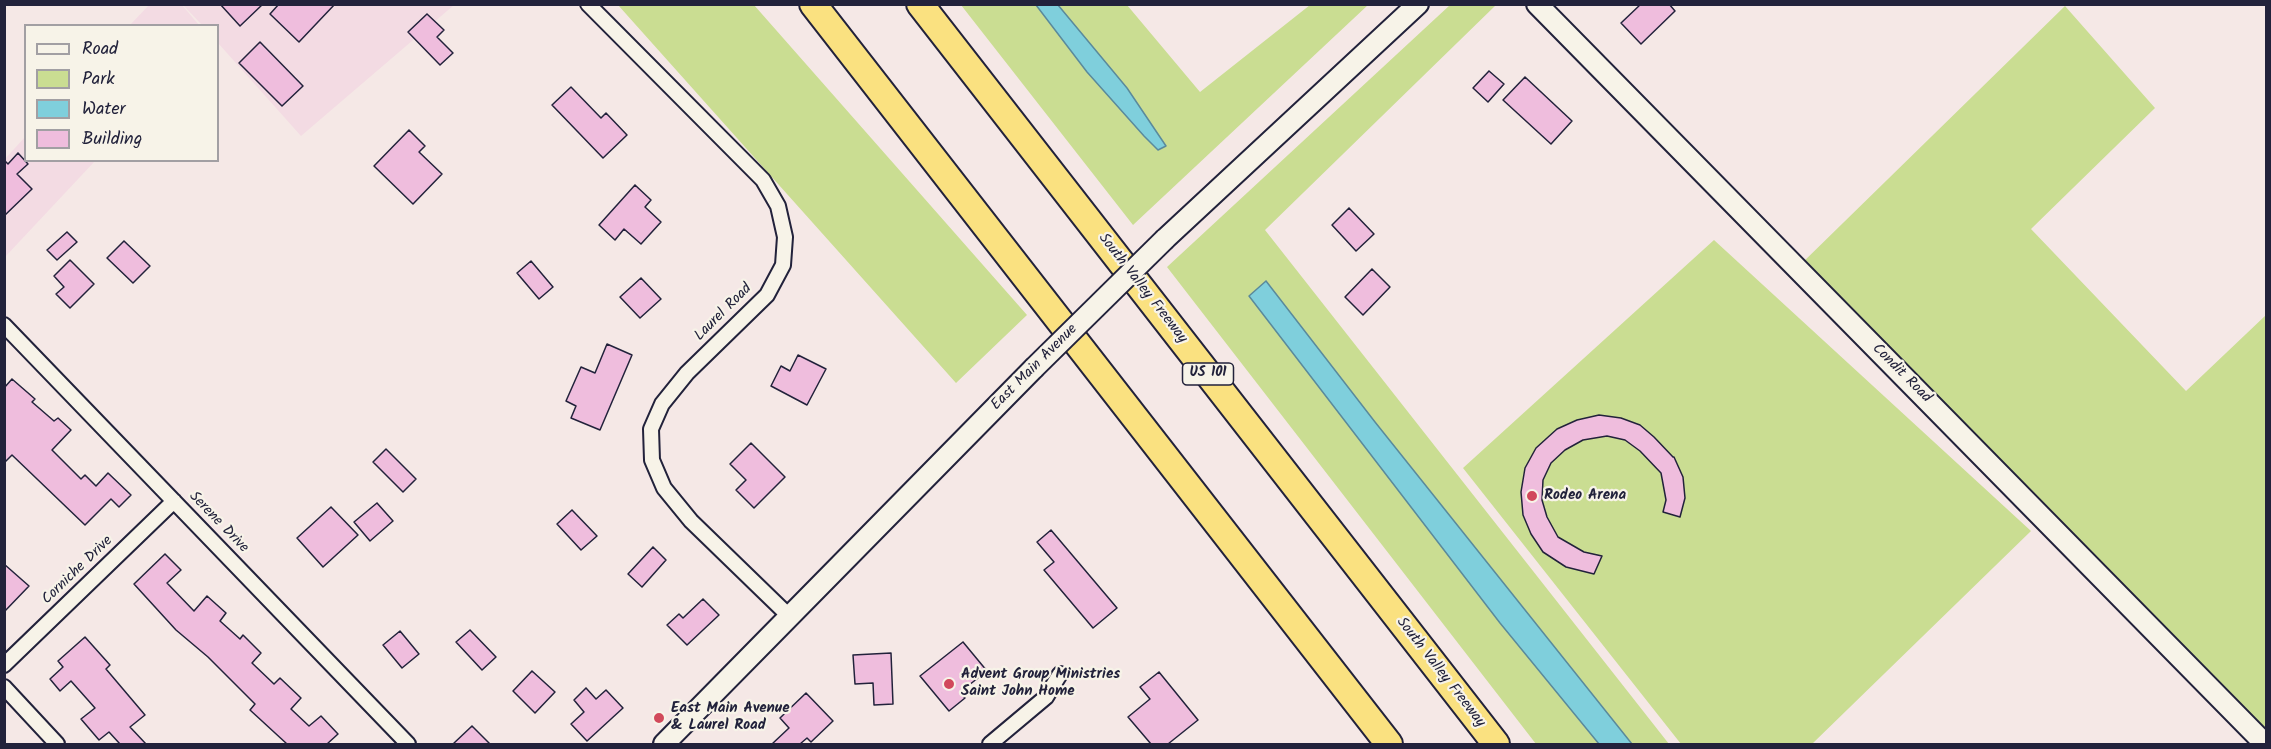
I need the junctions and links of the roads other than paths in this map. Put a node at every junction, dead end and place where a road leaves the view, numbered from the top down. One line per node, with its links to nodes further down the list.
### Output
1 (588, 4): 8 (street, Laurel Road)
2 (813, 4): 16 (highway)
3 (920, 4): 17 (highway, South Valley Freeway / US 101)
4 (1418, 4): 8 (street, East Main Avenue, bridge)
5 (1537, 4): 18 (street, Condit Road)
6 (4, 325): 7 (street, Serene Drive)
7 (174, 501): 9 (street, Corniche Drive); 13 (street, Serene Drive)
8 (790, 617): 14 (street, East Main Avenue)
9 (4, 664)
10 (1060, 674): 15 (street)
11 (4, 687): 12 (street)
12 (57, 744)
13 (408, 744)
14 (664, 744)
15 (990, 744)
16 (1389, 744)
17 (1496, 744)
18 (2265, 744)

